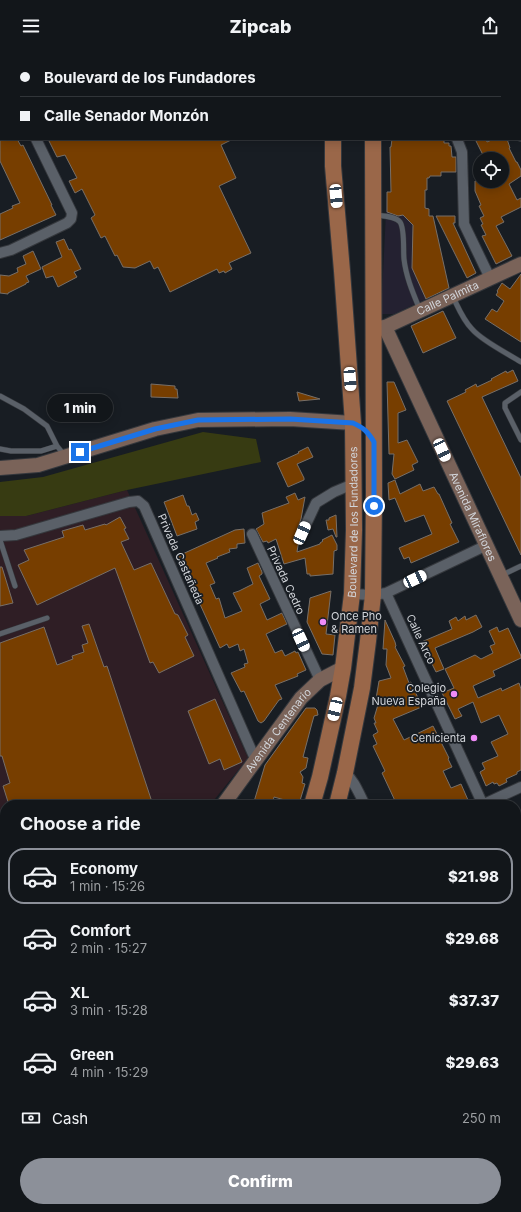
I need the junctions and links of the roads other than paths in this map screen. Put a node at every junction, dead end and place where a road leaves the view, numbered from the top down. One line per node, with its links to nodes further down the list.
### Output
1 (36, 140): 6 (street)
2 (333, 140): 15 (main road, Boulevard de los Fundadores)
3 (373, 140): 5 (main road, Boulevard de los Fundadores)
4 (457, 140): 8 (street)
5 (372, 214): 10 (lane); 11 (main road, Boulevard de los Fundadores)
6 (0, 253)
7 (521, 264): 8 (street, Calle Palmita)
8 (490, 278): 9 (street, Calle Palmita)
9 (452, 296): 10 (street, Calle Palmita); 12 (lane)
10 (420, 311): 11 (street, Calle Palmita)
11 (379, 328): 17 (main road, Boulevard de los Fundadores); 26 (street, Avenida Miraflores)
12 (521, 362)
13 (521, 392): 16 (lane)
14 (0, 396): 19 (lane)
15 (353, 423): 17 (main road); 19 (street); 21 (main road, Boulevard de los Fundadores)
16 (521, 440)
17 (374, 442): 31 (main road, Boulevard de los Fundadores)
18 (0, 449): 19 (lane)
19 (61, 451): 20 (street)
20 (0, 468)
21 (353, 484): 22 (street); 30 (main road, Boulevard de los Fundadores)
22 (302, 533)
23 (252, 534): 36 (street, Privada Cedro)
24 (0, 536): 37 (street, Privada Castañeda)
25 (0, 540): 29 (lane)
26 (486, 546): 28 (street, Avenida Miraflores); 31 (street)
27 (521, 566): 28 (lane)
28 (501, 576): 33 (street, Avenida Miraflores)
29 (15, 586)
30 (352, 594): 31 (street); 35 (main road, Boulevard de los Fundadores)
31 (380, 594): 38 (main road, Boulevard de los Fundadores); 44 (street, Calle Arco)
32 (47, 618): 34 (lane)
33 (521, 620)
34 (0, 634)
35 (343, 668): 36 (street, Avenida Centenario); 41 (main road, Boulevard de los Fundadores)
36 (320, 680): 37 (street, Avenida Centenario)
37 (256, 761): 40 (street, Avenida Centenario)
38 (345, 773): 42 (main road, Boulevard de los Fundadores); 43 (street)
39 (521, 788): 45 (street)
40 (227, 800)
41 (313, 800)
42 (337, 800)
43 (363, 800)
44 (480, 800)
45 (493, 800)

